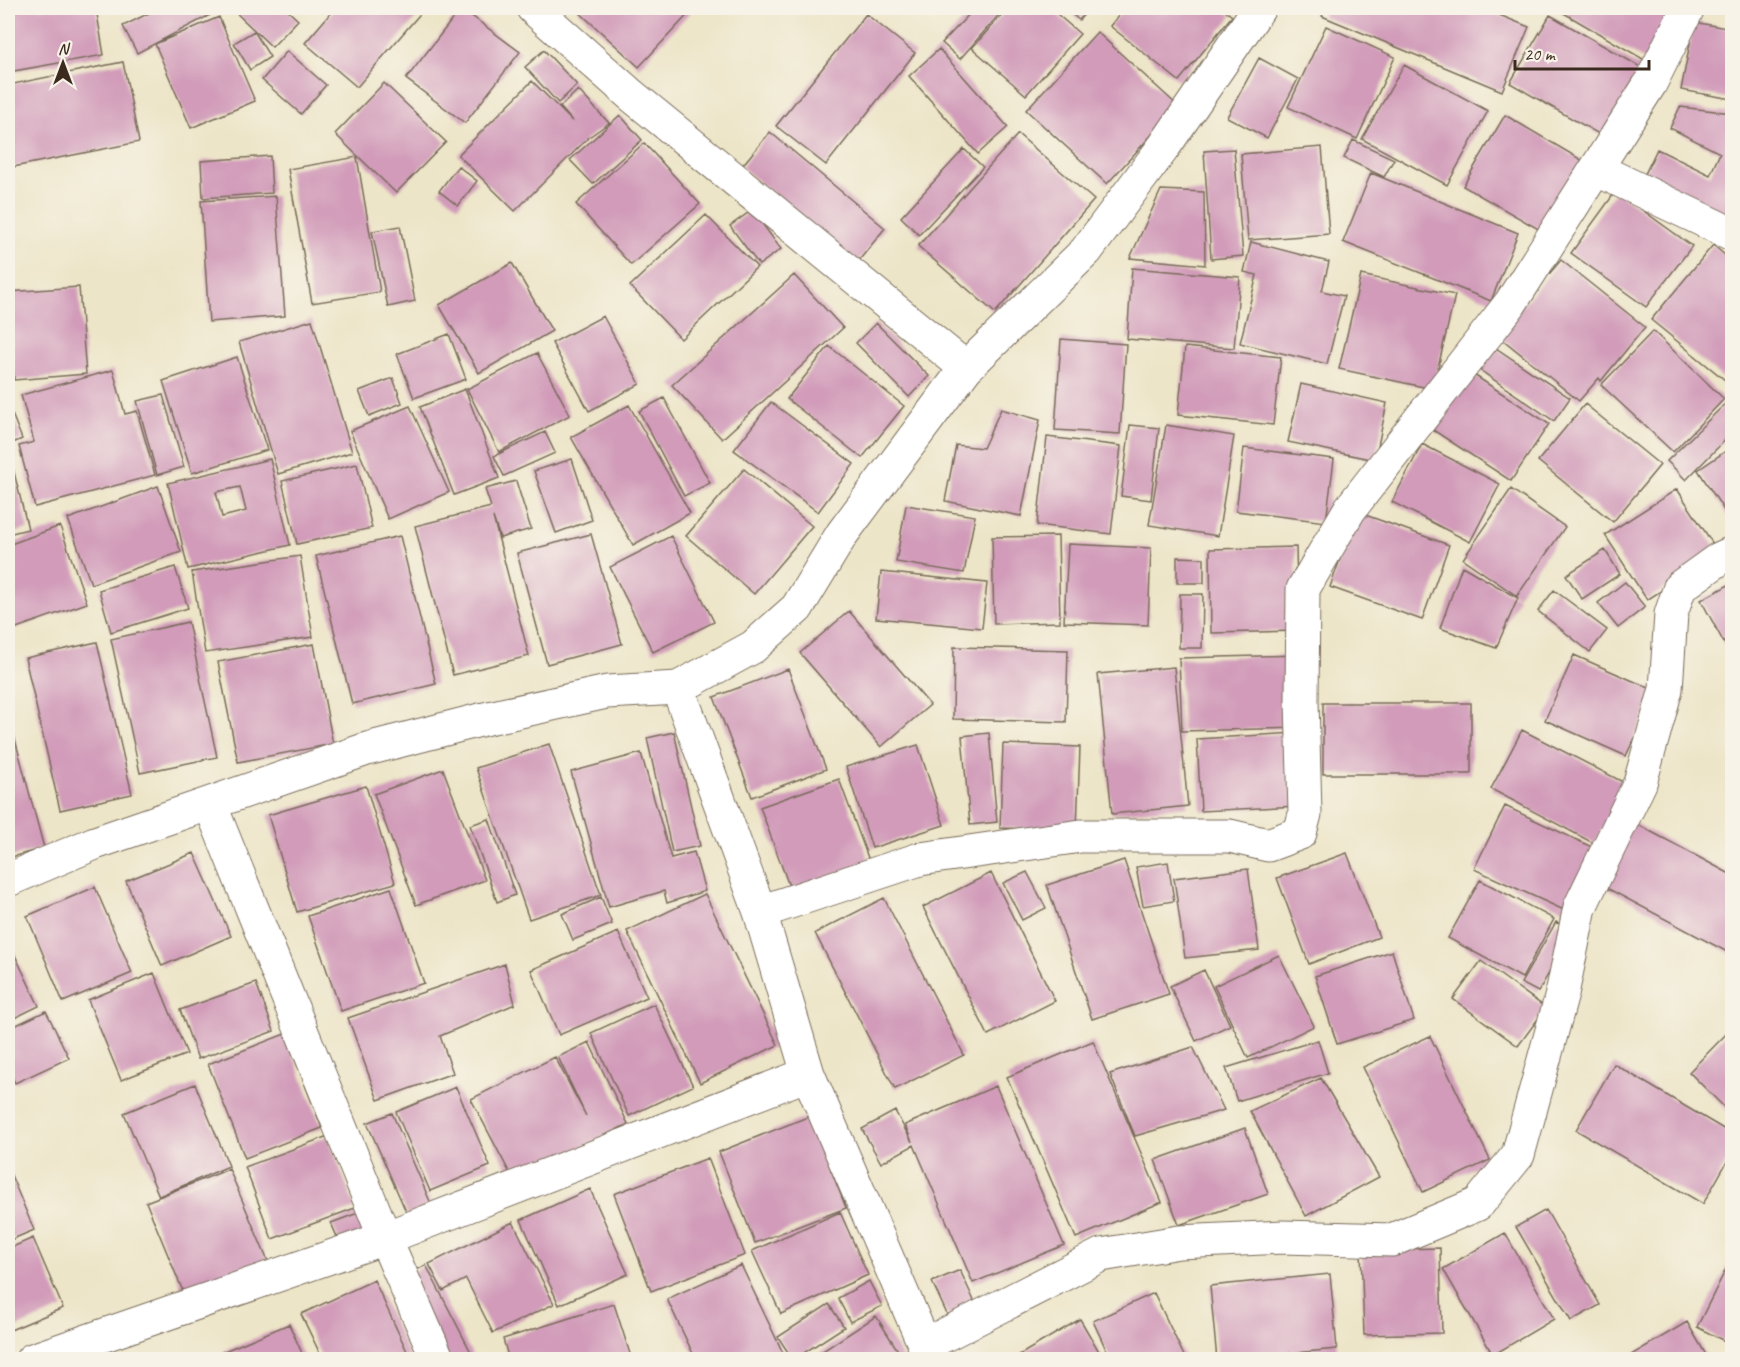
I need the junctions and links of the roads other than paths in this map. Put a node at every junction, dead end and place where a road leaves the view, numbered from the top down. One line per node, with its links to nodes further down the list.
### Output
1 (533, 8): 6 (street)
2 (1259, 8): 6 (street)
3 (1688, 8): 4 (street)
4 (1596, 169): 5 (street); 11 (street)
5 (1732, 234)
6 (966, 368): 8 (street)
7 (1732, 553): 14 (street)
8 (678, 688): 9 (street); 11 (street)
9 (210, 804): 10 (street); 13 (street)
10 (8, 880)
11 (760, 912): 12 (street)
12 (808, 1074): 13 (street); 14 (street)
13 (386, 1238): 15 (street); 16 (street)
14 (928, 1352)
15 (32, 1359)
16 (438, 1359)

